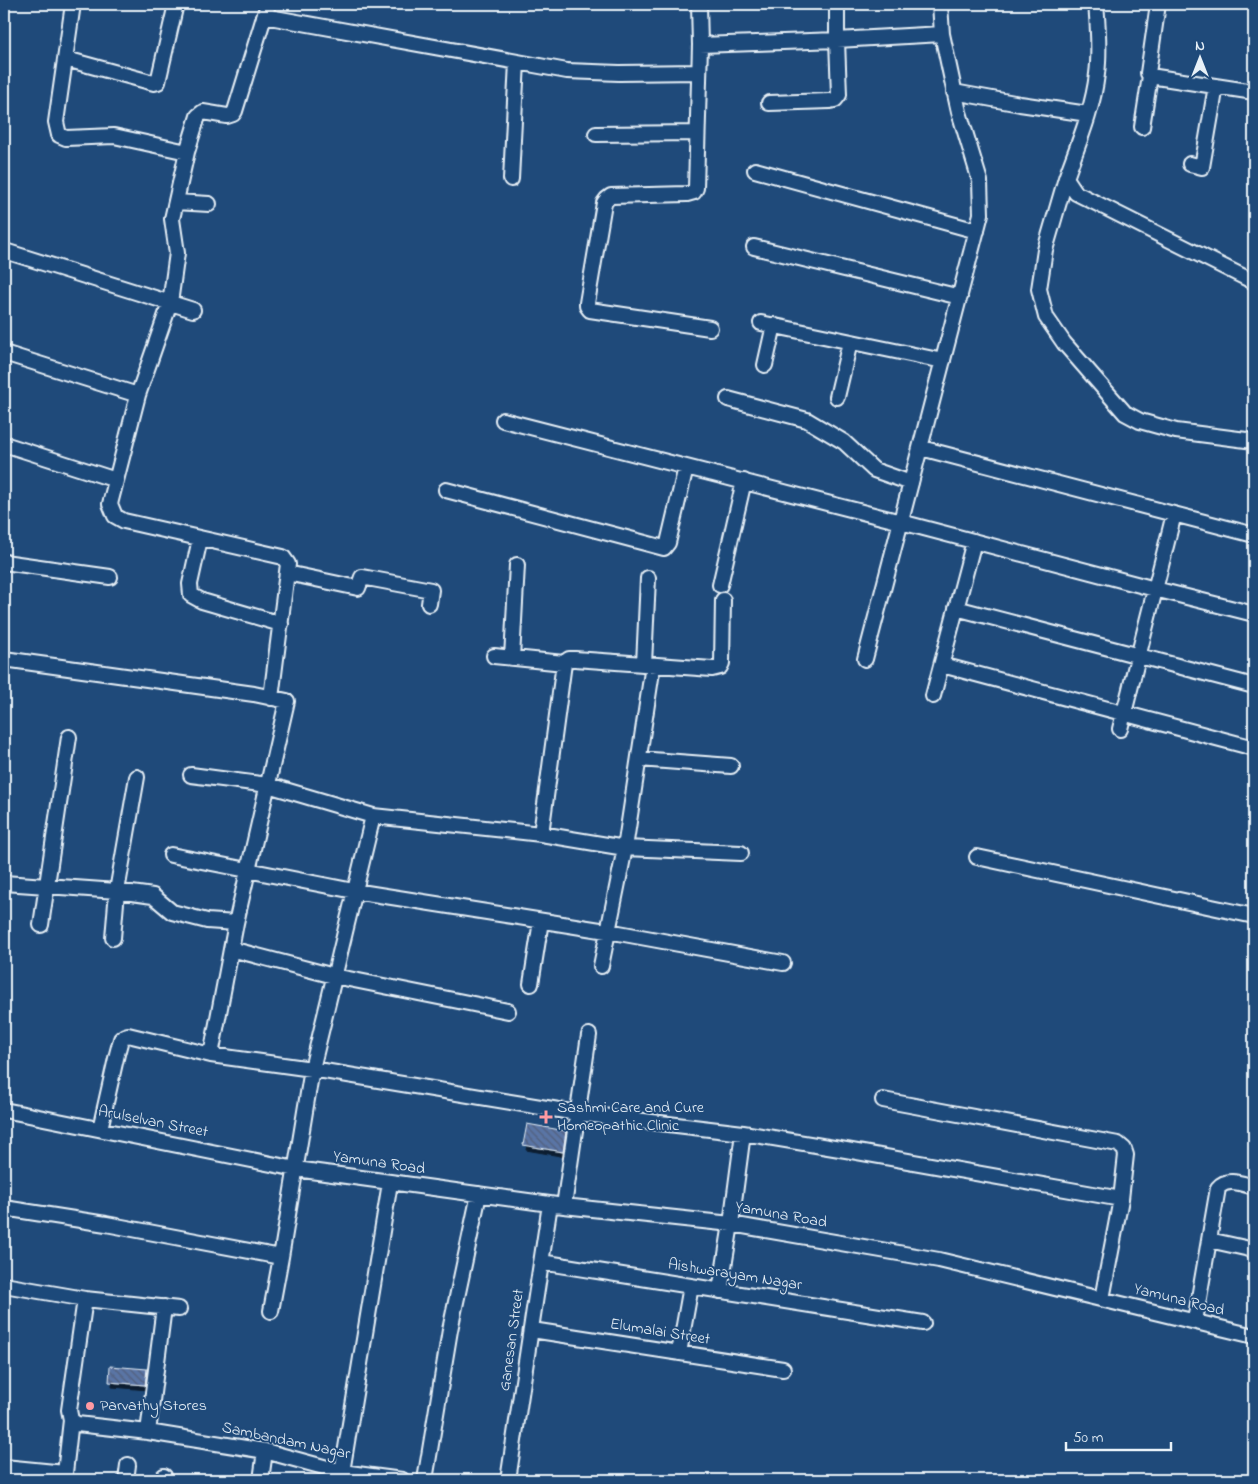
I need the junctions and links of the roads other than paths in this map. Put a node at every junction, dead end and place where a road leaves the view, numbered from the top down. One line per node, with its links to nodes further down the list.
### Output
1 (73, 4): 12 (street)
2 (176, 4): 12 (street)
3 (699, 4): 11 (street)
4 (837, 4): 10 (street)
5 (940, 4): 9 (street)
6 (1096, 4): 20 (street)
7 (1158, 4): 15 (street)
8 (266, 10): 13 (street); 24 (street)
9 (942, 34): 10 (street); 17 (street)
10 (838, 40): 11 (street); 19 (street)
11 (700, 45): 14 (street)
12 (66, 59): 24 (street)
13 (516, 62): 14 (street); 28 (street)
14 (699, 72): 22 (street)
15 (1150, 76): 16 (street); 21 (street)
16 (1216, 86): 18 (street); 25 (street)
17 (954, 92): 20 (street); 31 (street)
18 (1254, 92)
19 (769, 103)
20 (1088, 114): 27 (street)
21 (1142, 126)
22 (697, 133): 23 (street); 38 (street)
23 (596, 134)
24 (187, 152): 29 (street)
25 (1190, 164)
26 (756, 170): 31 (street)
27 (1066, 178): 34 (street); 47 (street)
28 (511, 179)
29 (176, 202): 30 (street); 36 (street)
30 (209, 204)
31 (977, 231): 35 (street)
32 (754, 247): 35 (street)
33 (5, 251): 36 (street)
34 (1254, 282)
35 (960, 296): 41 (street)
36 (170, 303): 37 (street); 43 (street)
37 (193, 310)
38 (710, 328)
39 (850, 342): 41 (street); 42 (street); 44 (street)
40 (4, 353): 43 (street)
41 (943, 361): 49 (street)
42 (765, 365)
43 (138, 394): 51 (street)
44 (838, 397)
45 (728, 399): 53 (street)
46 (503, 420): 50 (street)
47 (1254, 441)
48 (4, 444): 51 (street)
49 (921, 448): 53 (street); 55 (street)
50 (686, 467): 52 (street); 54 (street)
51 (116, 480): 58 (street)
52 (744, 481): 56 (street); 65 (street)
53 (911, 484): 56 (street)
54 (446, 490)
55 (1174, 514): 57 (street); 66 (street)
56 (901, 522): 59 (street); 76 (street)
57 (1254, 535)
58 (200, 539): 62 (street); 71 (street)
59 (974, 541): 66 (street); 69 (street)
60 (4, 562): 63 (street)
61 (517, 564): 74 (street)
62 (287, 573): 68 (street); 71 (street)
63 (110, 577)
64 (648, 578): 78 (street)
65 (720, 585)
66 (1155, 589): 70 (street); 73 (street)
67 (723, 600): 78 (street)
68 (429, 604)
69 (956, 608): 73 (street); 79 (street)
70 (1254, 614)
71 (281, 624): 82 (street)
72 (494, 656): 74 (street)
73 (1138, 656): 80 (street); 83 (street)
74 (512, 658): 77 (street)
75 (4, 659): 82 (street)
76 (865, 659)
77 (564, 663): 78 (street); 93 (street)
78 (649, 664): 87 (street)
79 (942, 665): 81 (street); 83 (street)
80 (1254, 686)
81 (933, 696)
82 (271, 698): 91 (street)
83 (1124, 714): 84 (street); 86 (street)
84 (1120, 729)
85 (69, 737): 100 (street)
86 (1254, 748)
87 (638, 759): 88 (street); 94 (street)
88 (731, 766)
89 (191, 775): 91 (street)
90 (137, 777): 101 (street)
91 (268, 785): 92 (street); 98 (street)
92 (373, 816): 93 (street); 102 (street)
93 (541, 834): 94 (street)
94 (625, 848): 95 (street); 107 (street)
95 (741, 853)
96 (171, 855): 98 (street)
97 (977, 857): 103 (street)
98 (248, 870): 102 (street); 105 (street)
99 (4, 883): 100 (street)
100 (46, 886): 101 (street); 106 (street)
101 (118, 891): 105 (street); 108 (street)
102 (354, 891): 104 (street); 112 (street)
103 (1254, 916)
104 (541, 920): 107 (street); 113 (street)
105 (236, 923): 109 (street)
106 (41, 925)
107 (608, 931): 110 (street); 111 (street)
108 (113, 938)
109 (231, 949): 112 (street); 116 (street)
110 (783, 963)
111 (601, 966)
112 (334, 976): 114 (street); 117 (street)
113 (531, 984)
114 (508, 1011)
115 (588, 1035): 120 (street, Ganesan Street)
116 (211, 1055): 117 (street); 121 (street)
117 (312, 1068): 120 (street); 123 (street)
118 (883, 1100): 127 (street)
119 (4, 1110): 121 (street, Arulselvan Street)
120 (577, 1113): 122 (street); 128 (street, Ganesan Street)
121 (100, 1129): 123 (street, Arulselvan Street)
122 (742, 1133): 127 (street); 130 (street)
123 (296, 1169): 124 (street, Yamuna Road); 133 (street)
124 (390, 1183): 126 (street, Yamuna Road); 154 (street)
125 (1254, 1186): 131 (street)
126 (479, 1194): 128 (street, Yamuna Road); 159 (street)
127 (1121, 1199): 139 (street)
128 (557, 1205): 130 (street, Yamuna Road); 134 (street, Ganesan Street)
129 (4, 1208): 133 (street)
130 (731, 1224): 137 (street); 139 (street, Yamuna Road)
131 (1209, 1240): 132 (street); 143 (street)
132 (1254, 1250)
133 (282, 1257): 142 (street)
134 (541, 1262): 136 (street, Aishwarayam Nagar); 145 (street, Ganesan Street)
135 (4, 1285): 138 (street)
136 (691, 1286): 137 (street, Aishwarayam Nagar); 147 (street)
137 (720, 1291): 144 (street, Aishwarayam Nagar)
138 (85, 1299): 140 (street); 149 (street)
139 (1102, 1299): 143 (street, Yamuna Road)
140 (164, 1307): 141 (street); 150 (street)
141 (179, 1309)
142 (272, 1311)
143 (1195, 1322): 146 (street, Yamuna Road)
144 (923, 1323)
145 (532, 1330): 147 (street, Elumalai Street); 160 (street, Ganesan Street)
146 (1254, 1336)
147 (679, 1353): 148 (street, Elumalai Street)
148 (783, 1369)
149 (71, 1420): 150 (street, Sambandam Nagar); 153 (street)
150 (148, 1432): 151 (street, Sambandam Nagar)
151 (265, 1451): 154 (street, Sambandam Nagar); 157 (street)
152 (128, 1465): 156 (street)
153 (4, 1467)
154 (342, 1472): 155 (street, Sambandam Nagar)
155 (371, 1478): 158 (street, Sambandam Nagar)
156 (126, 1480)
157 (261, 1480)
158 (402, 1480)
159 (425, 1480)
160 (508, 1480)

